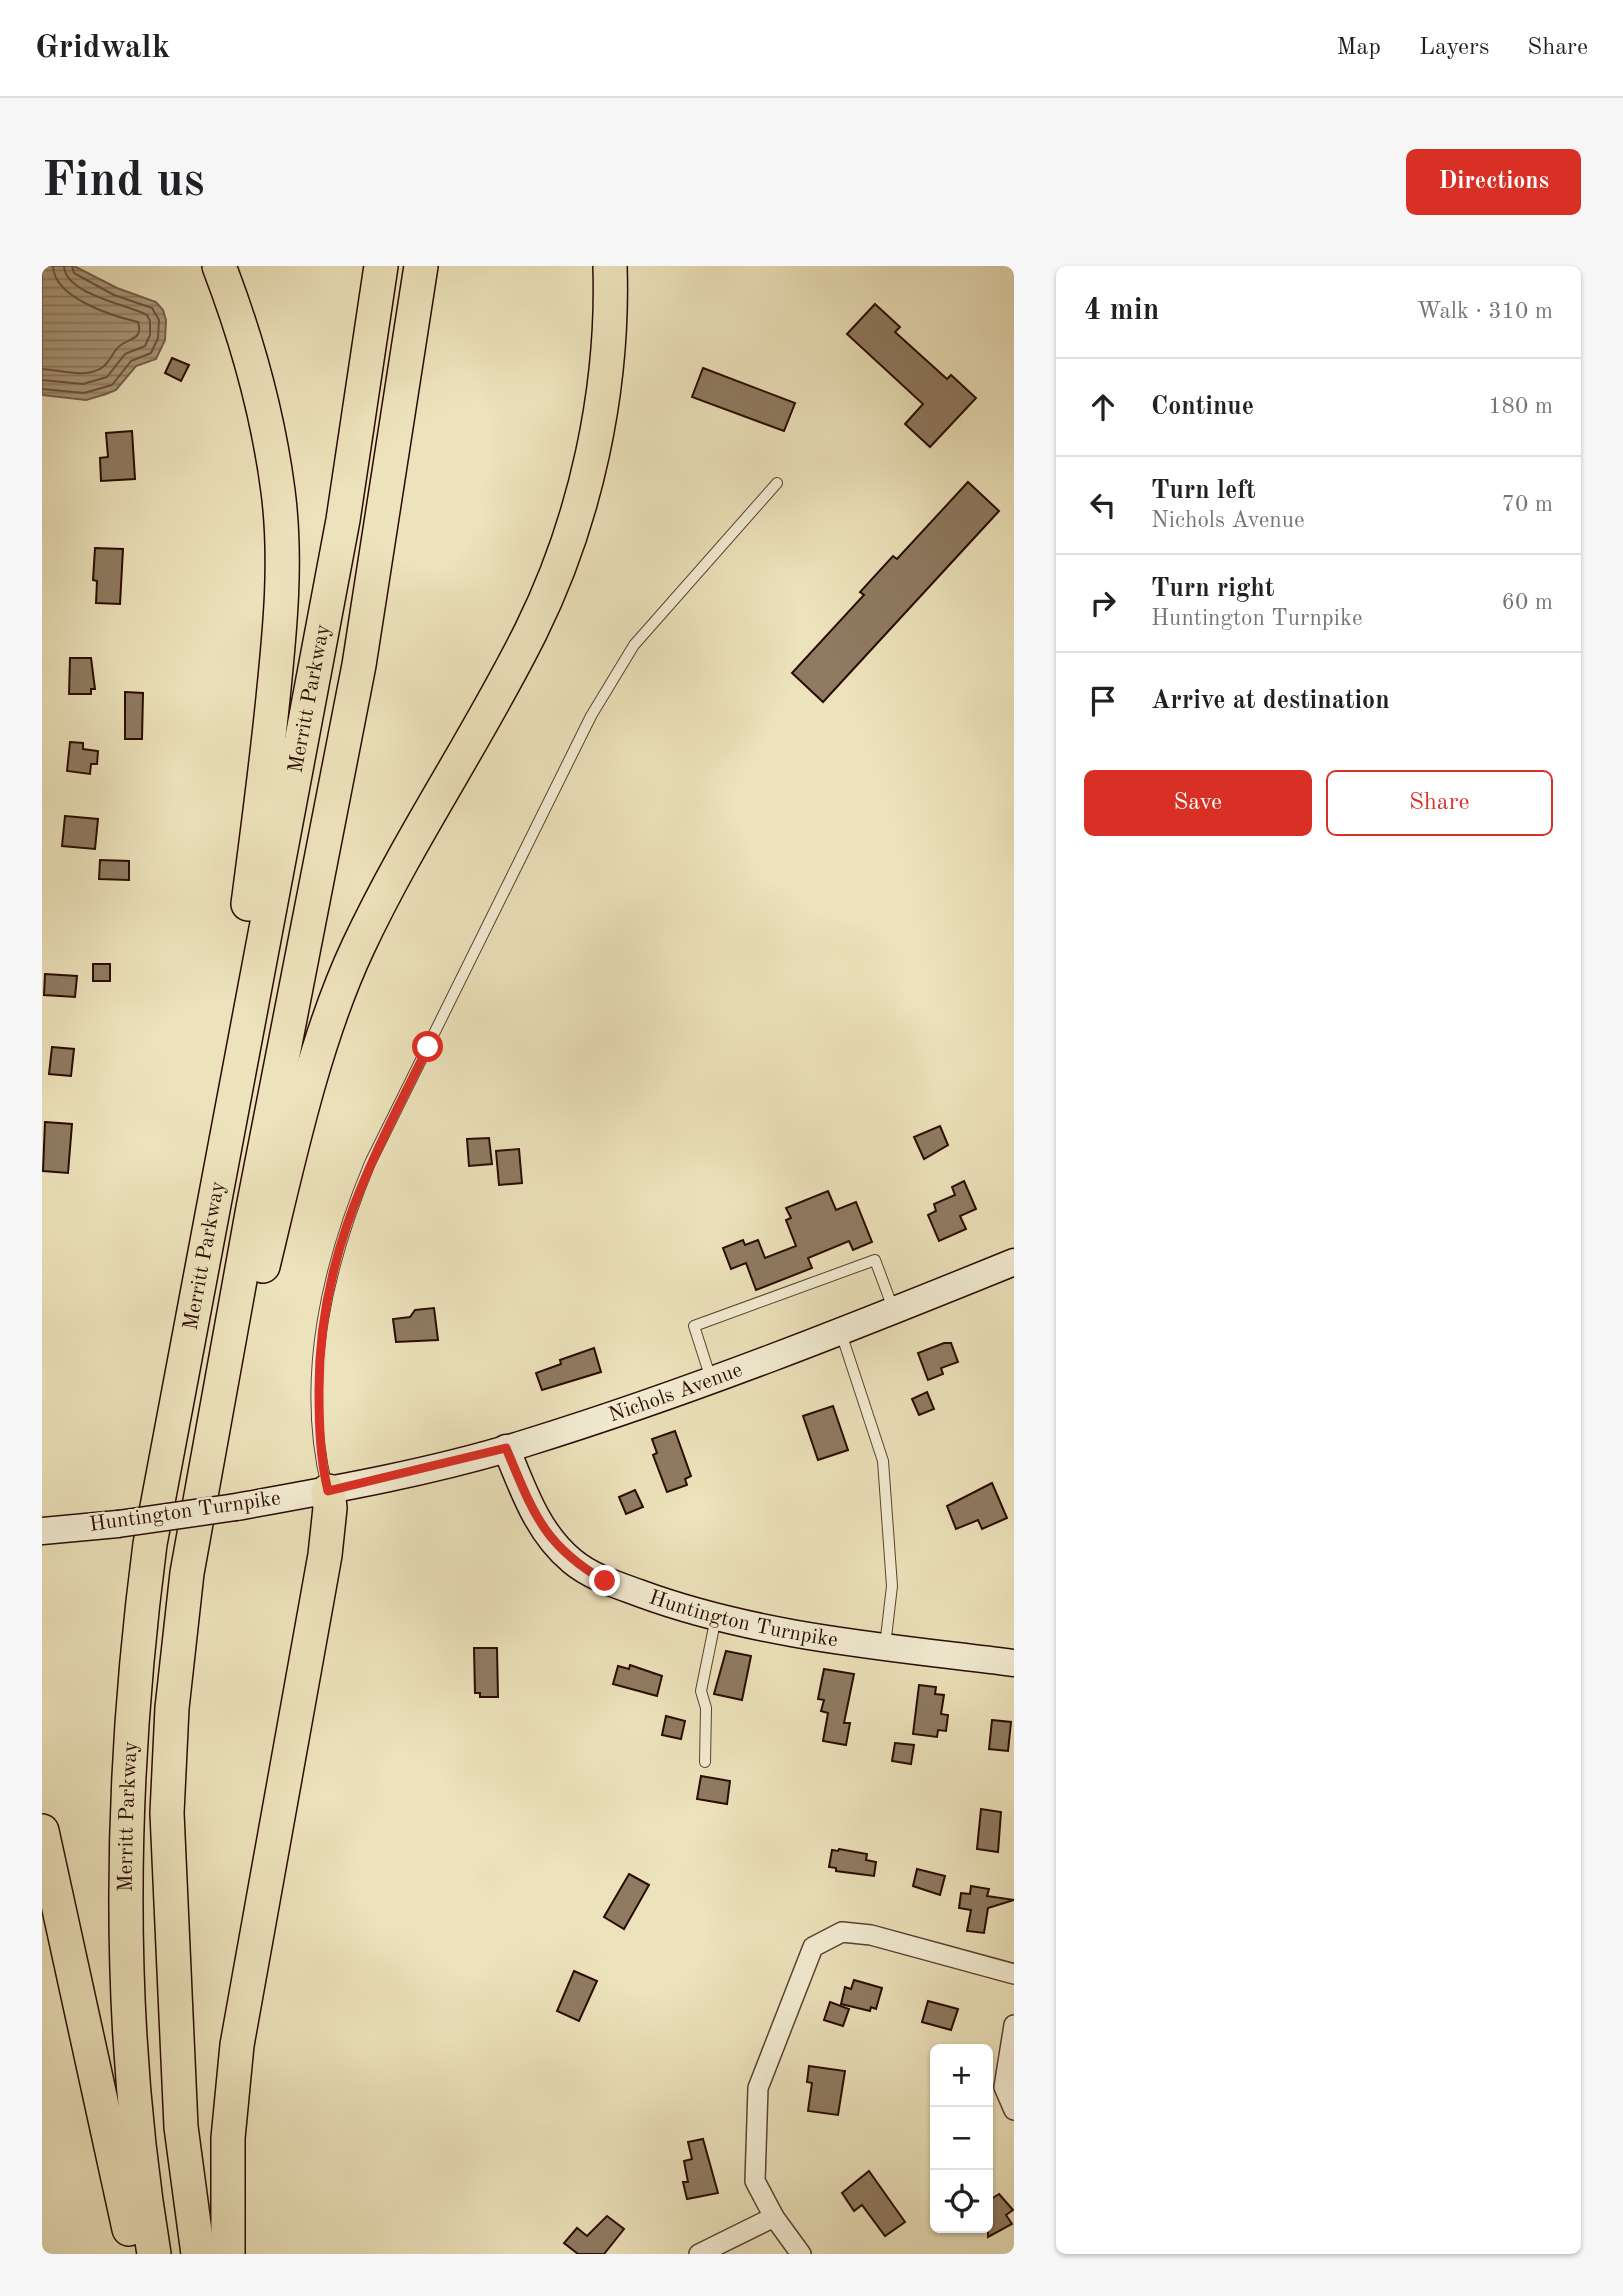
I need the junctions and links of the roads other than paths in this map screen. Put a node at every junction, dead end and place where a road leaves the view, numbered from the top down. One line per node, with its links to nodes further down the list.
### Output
1 (219, 266): 8 (highway)
2 (382, 266): 8 (highway, Merritt Parkway)
3 (421, 266): 11 (highway, Merritt Parkway)
4 (610, 266): 11 (highway)
5 (777, 483): 13 (lane)
6 (1014, 1262): 7 (main road, Nichols Avenue)
7 (894, 1311): 9 (main road, Nichols Avenue); 10 (lane)
8 (192, 1315): 25 (highway, Merritt Parkway)
9 (840, 1330): 10 (main road, Nichols Avenue); 16 (lane)
10 (711, 1379): 12 (main road, Nichols Avenue)
11 (215, 1407): 26 (highway, Merritt Parkway)
12 (506, 1448): 13 (main road, Nichols Avenue); 15 (main road, Huntington Turnpike)
13 (328, 1491): 14 (main road, Huntington Turnpike, bridge); 27 (highway)
14 (42, 1531)
15 (716, 1616): 16 (main road, Huntington Turnpike); 18 (lane)
16 (885, 1646): 17 (main road, Huntington Turnpike)
17 (1014, 1663)
18 (705, 1762)
19 (42, 1831): 24 (highway)
20 (1014, 1974): 23 (street)
21 (1014, 2025): 22 (street)
22 (1014, 2110)
23 (774, 2217): 28 (street); 29 (street)
24 (134, 2254)
25 (154, 2254)
26 (198, 2254)
27 (228, 2254)
28 (699, 2254)
29 (801, 2254)

